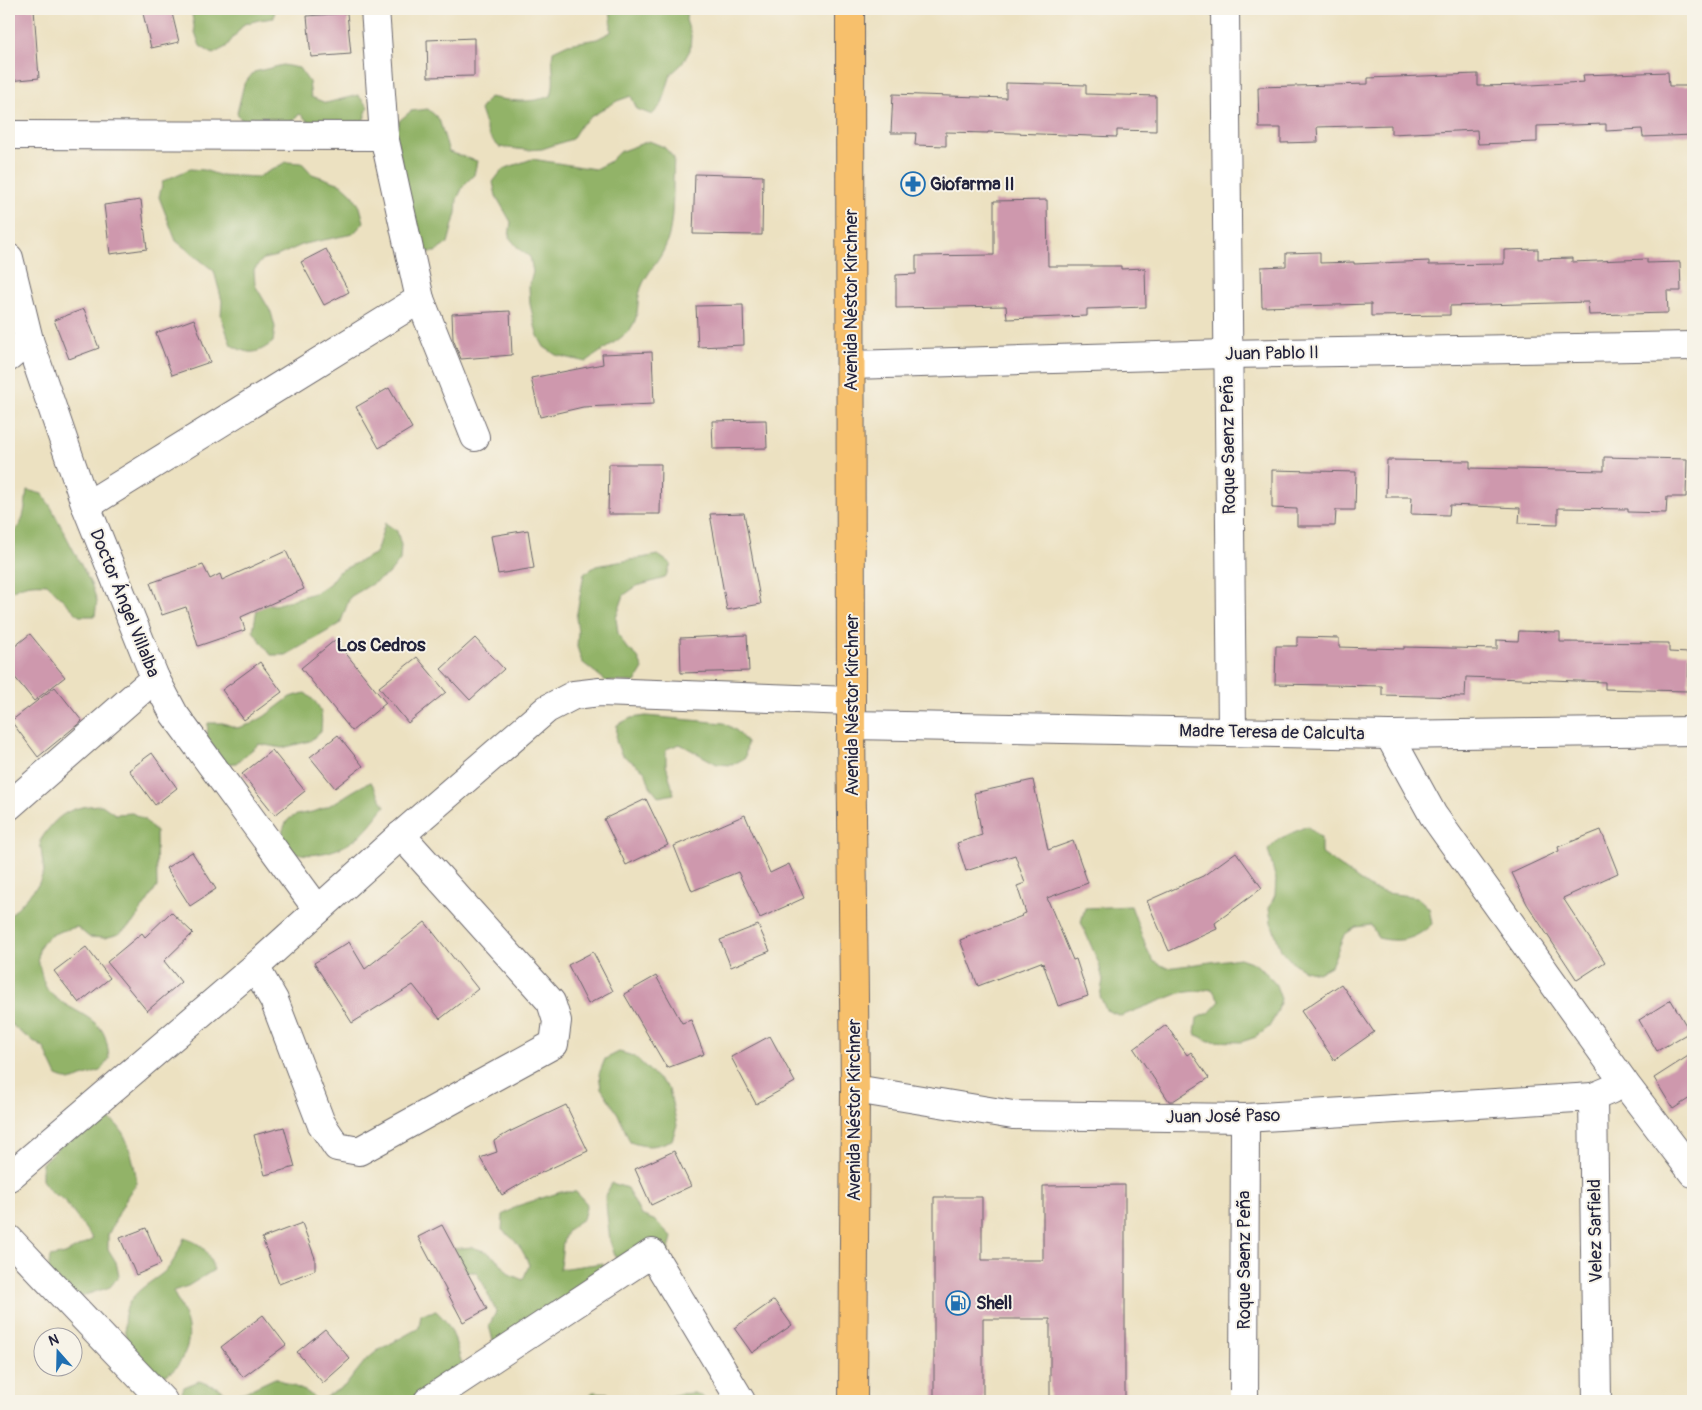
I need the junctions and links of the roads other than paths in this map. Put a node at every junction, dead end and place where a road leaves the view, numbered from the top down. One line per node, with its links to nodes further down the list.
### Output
1 (375, 9): 5 (street)
2 (850, 9): 11 (main road, Avenida Néstor Kirchner)
3 (1225, 9): 10 (street, Roque Saenz Peña)
4 (9, 135): 5 (street)
5 (384, 136): 7 (street)
6 (9, 258): 9 (street, Doctor Ángel Villalba)
7 (420, 299): 12 (street); 13 (street)
8 (1693, 346): 10 (street, Juan Pablo II)
9 (19, 349): 13 (street, Doctor Ángel Villalba)
10 (1227, 354): 11 (street, Juan Pablo II); 16 (street, Roque Saenz Peña)
11 (851, 365): 15 (main road, Avenida Néstor Kirchner)
12 (475, 437)
13 (86, 506): 14 (street, Doctor Ángel Villalba)
14 (155, 678): 19 (street); 21 (street, Doctor Ángel Villalba)
15 (851, 713): 16 (street, Madre Teresa de Calculta); 20 (street, Madre Teresa de Calculta); 24 (main road, Avenida Néstor Kirchner)
16 (1232, 731): 18 (street, Madre Teresa de Calculta)
17 (1693, 732): 18 (street, Madre Teresa de Calculta)
18 (1389, 735): 23 (street)
19 (9, 806)
20 (401, 835): 21 (street, Madre Teresa de Calculta); 22 (street)
21 (318, 910): 22 (street, Madre Teresa de Calculta)
22 (255, 967): 28 (street, Madre Teresa de Calculta)
23 (1626, 1085): 25 (street); 27 (street)
24 (855, 1089): 26 (street, Juan José Paso); 33 (main road, Avenida Néstor Kirchner)
25 (1593, 1097): 26 (street, Juan José Paso); 35 (street, Velez Sarfield)
26 (1244, 1118): 34 (street, Roque Saenz Peña)
27 (1693, 1173)
28 (9, 1177)
29 (9, 1239): 30 (street)
30 (163, 1401)
31 (428, 1401): 32 (street)
32 (741, 1401)
33 (853, 1401)
34 (1244, 1401)
35 (1597, 1401)

